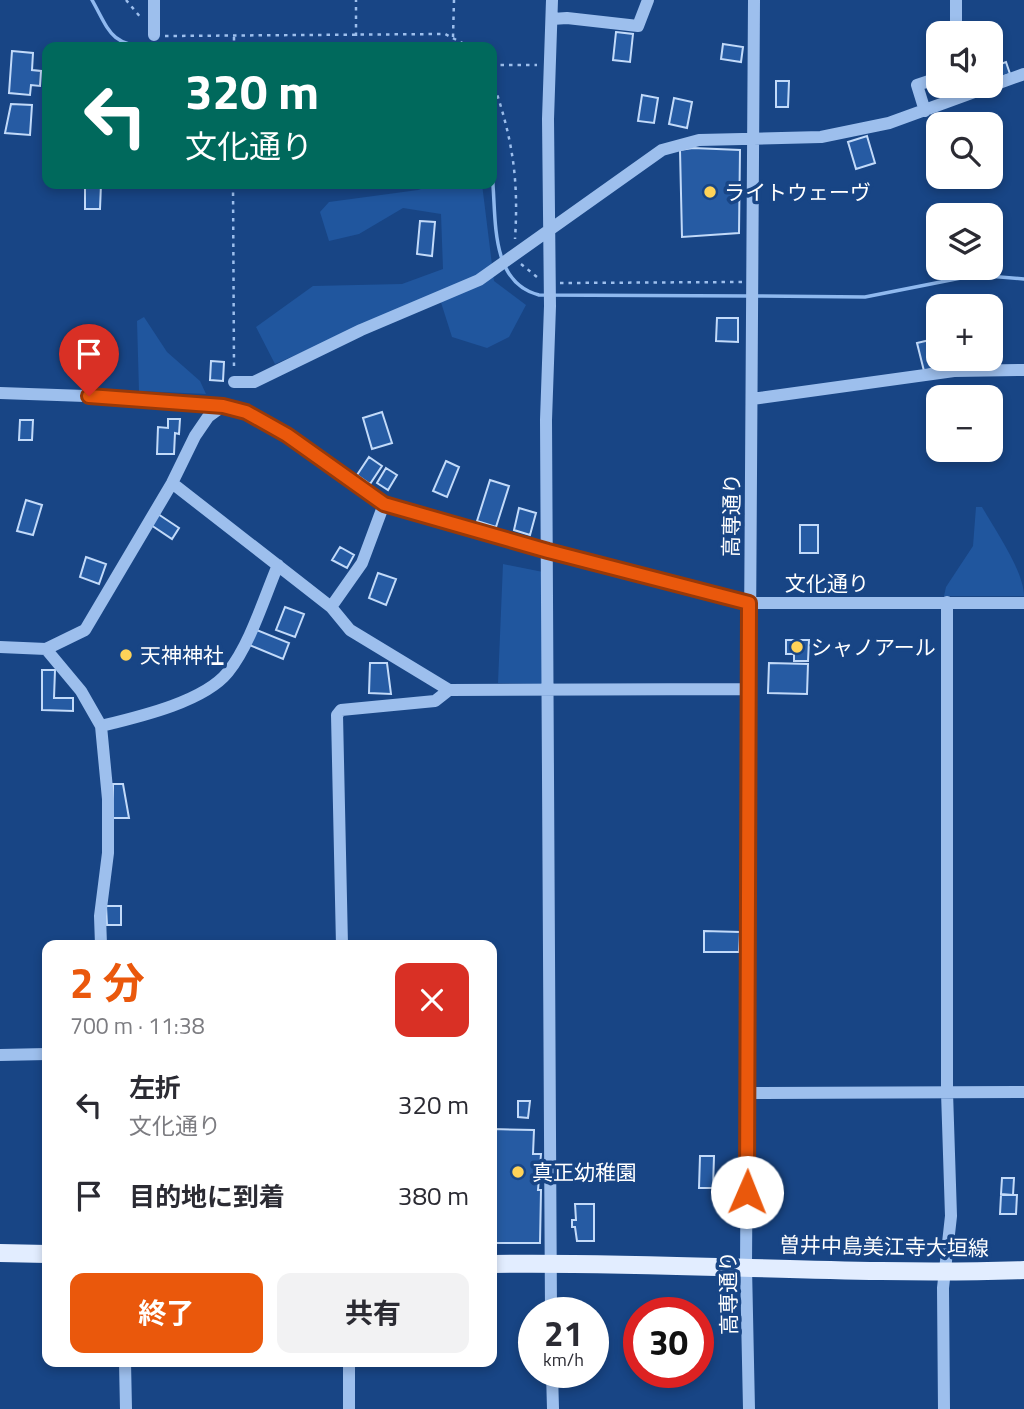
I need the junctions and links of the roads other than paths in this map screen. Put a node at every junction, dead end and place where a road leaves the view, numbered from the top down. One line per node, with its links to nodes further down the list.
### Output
1 (154, 0): 8 (street)
2 (552, 0): 6 (street)
3 (648, 0): 6 (street)
4 (754, 0): 12 (street, 高専通り)
5 (956, 0): 7 (street)
6 (552, 19): 13 (street)
7 (956, 21)
8 (154, 35)
9 (1024, 74): 11 (street)
10 (926, 82): 11 (street)
11 (925, 111): 12 (street)
12 (753, 140): 13 (street); 17 (street, 高専通り)
13 (548, 229): 15 (street); 21 (street)
14 (1024, 370): 17 (street)
15 (234, 382)
16 (0, 393): 18 (street, 文化通り)
17 (752, 399): 24 (street, 高専通り)
18 (223, 406): 19 (street); 20 (street, 文化通り)
19 (172, 483): 22 (street); 28 (street)
20 (384, 504): 21 (street, 文化通り); 26 (street)
21 (548, 551): 24 (street, 文化通り); 29 (street)
22 (278, 565): 26 (street); 32 (street)
23 (947, 602): 24 (street, 文化通り); 25 (street, 文化通り); 37 (street)
24 (749, 603): 30 (street, 高専通り)
25 (1024, 603)
26 (331, 607): 31 (street)
27 (0, 647): 28 (street)
28 (46, 649): 32 (street)
29 (548, 689): 30 (street); 31 (street); 42 (street)
30 (751, 689): 39 (street, 高専通り)
31 (449, 690): 34 (street)
32 (101, 726): 33 (street)
33 (100, 940)
34 (342, 940)
35 (42, 1054): 36 (street)
36 (0, 1055)
37 (947, 1092): 38 (street); 39 (street); 46 (street)
38 (1024, 1092)
39 (749, 1093): 44 (street, 高専通り)
40 (0, 1253): 41 (main road)
41 (42, 1254)
42 (550, 1263): 43 (main road, 曽井中島美江寺大垣線); 44 (main road, 曽井中島美江寺大垣線); 47 (street)
43 (497, 1264)
44 (746, 1267): 46 (main road, 曽井中島美江寺大垣線); 54 (street, 高専通り)
45 (1024, 1270): 46 (main road, 曽井中島美江寺大垣線)
46 (945, 1273): 55 (street)
47 (551, 1297)
48 (125, 1367): 51 (street)
49 (349, 1367): 52 (street)
50 (552, 1388): 53 (street)
51 (126, 1409)
52 (349, 1409)
53 (553, 1409)
54 (749, 1409)
55 (944, 1409)

